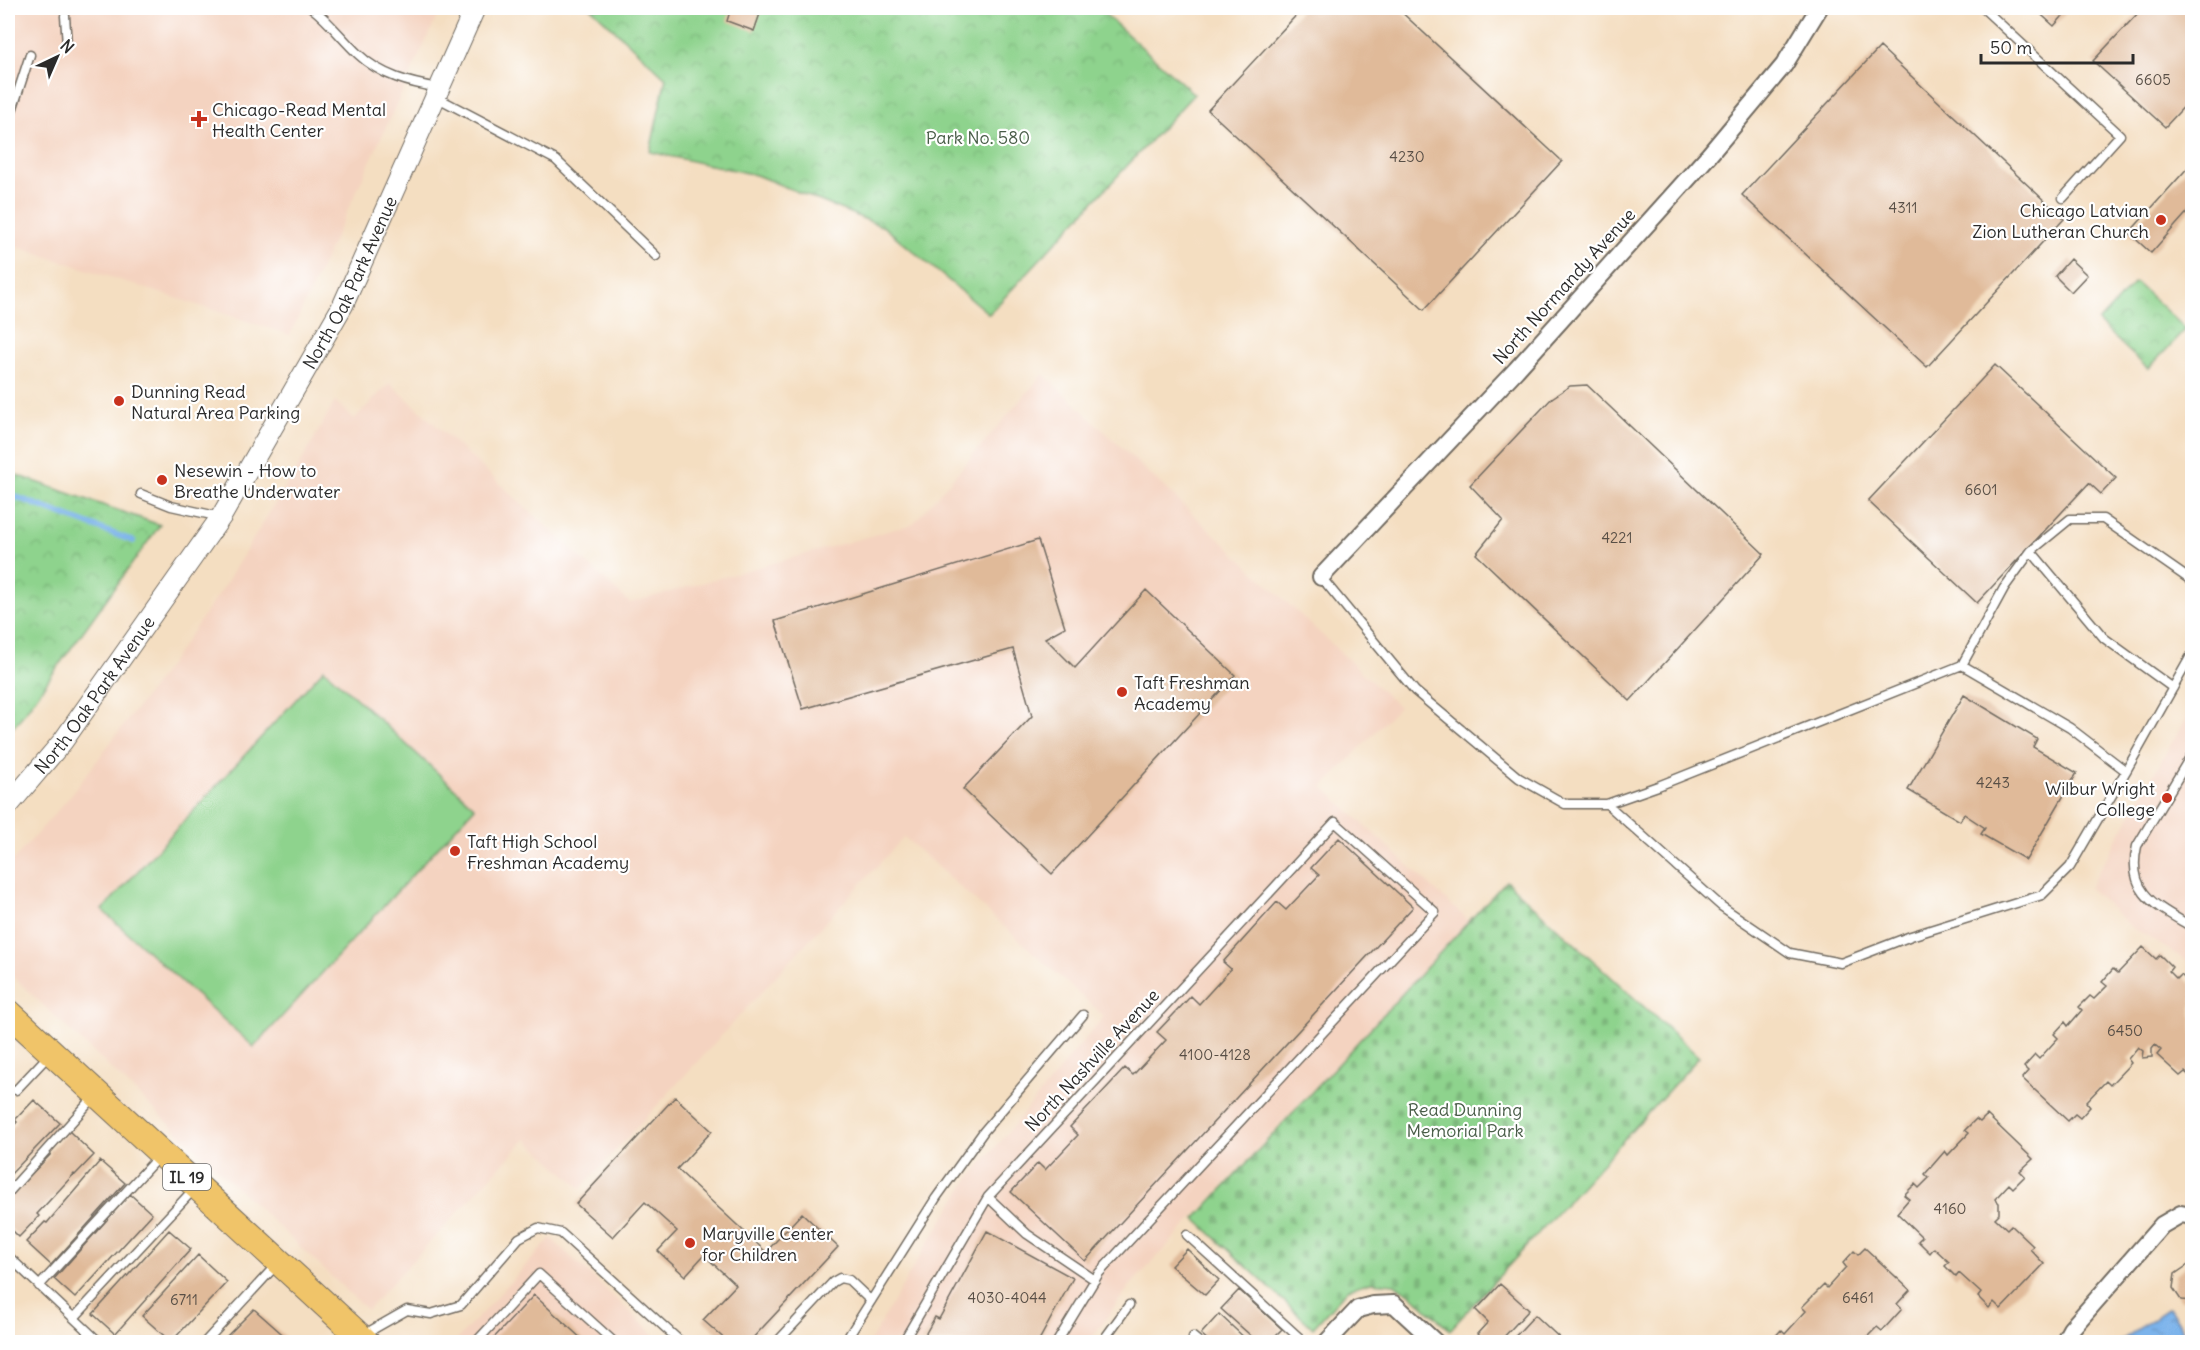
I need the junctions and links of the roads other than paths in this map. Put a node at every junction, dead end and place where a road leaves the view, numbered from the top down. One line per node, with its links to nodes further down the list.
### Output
1 (312, 8): 8 (lane)
2 (475, 8): 8 (street, North Oak Park Avenue)
3 (1819, 8): 15 (street, North Normandy Avenue)
4 (1983, 8): 10 (lane)
5 (65, 16): 6 (lane)
6 (66, 45)
7 (30, 55): 9 (lane)
8 (438, 92): 11 (lane); 13 (street, North Oak Park Avenue)
9 (8, 123)
10 (2063, 198)
11 (656, 256)
12 (141, 494): 13 (lane)
13 (221, 517): 23 (street, North Oak Park Avenue)
14 (2031, 551): 16 (lane); 18 (lane); 19 (lane)
15 (1321, 577): 22 (lane)
16 (2193, 581)
17 (2193, 654): 19 (lane)
18 (1962, 665): 21 (lane); 22 (lane)
19 (2173, 688): 21 (lane)
20 (2193, 754): 24 (lane)
21 (2126, 771): 22 (lane)
22 (1607, 804)
23 (8, 806)
24 (2193, 927)
25 (1083, 1015): 40 (lane)
26 (13, 1021): 27 (main road, IL 19)
27 (51, 1053): 28 (lane); 29 (main road, IL 19)
28 (16, 1090)
29 (96, 1094): 30 (main road, IL 19); 32 (lane)
30 (161, 1154): 31 (main road, IL 19); 39 (lane)
31 (196, 1186): 37 (main road, IL 19); 42 (lane)
32 (8, 1194)
33 (988, 1197): 38 (lane); 38 (lane, North Nashville Avenue); 51 (lane, North Nashville Avenue)
34 (2187, 1215): 57 (street)
35 (1186, 1236): 54 (lane)
36 (8, 1256): 39 (lane)
37 (279, 1263): 43 (main road, IL 19); 45 (lane)
38 (1095, 1280): 52 (lane)
39 (39, 1286): 42 (lane)
40 (871, 1301): 49 (lane); 50 (lane)
41 (1129, 1305): 53 (lane)
42 (74, 1318): 44 (lane)
43 (355, 1338): 48 (lane)
44 (96, 1339)
45 (205, 1342)
46 (476, 1342): 47 (lane)
47 (614, 1342)
48 (681, 1342)
49 (777, 1342)
50 (846, 1342)
51 (903, 1342)
52 (1057, 1342)
53 (1102, 1342)
54 (1304, 1342)
55 (1327, 1342): 56 (street)
56 (1436, 1342)
57 (2064, 1342)

